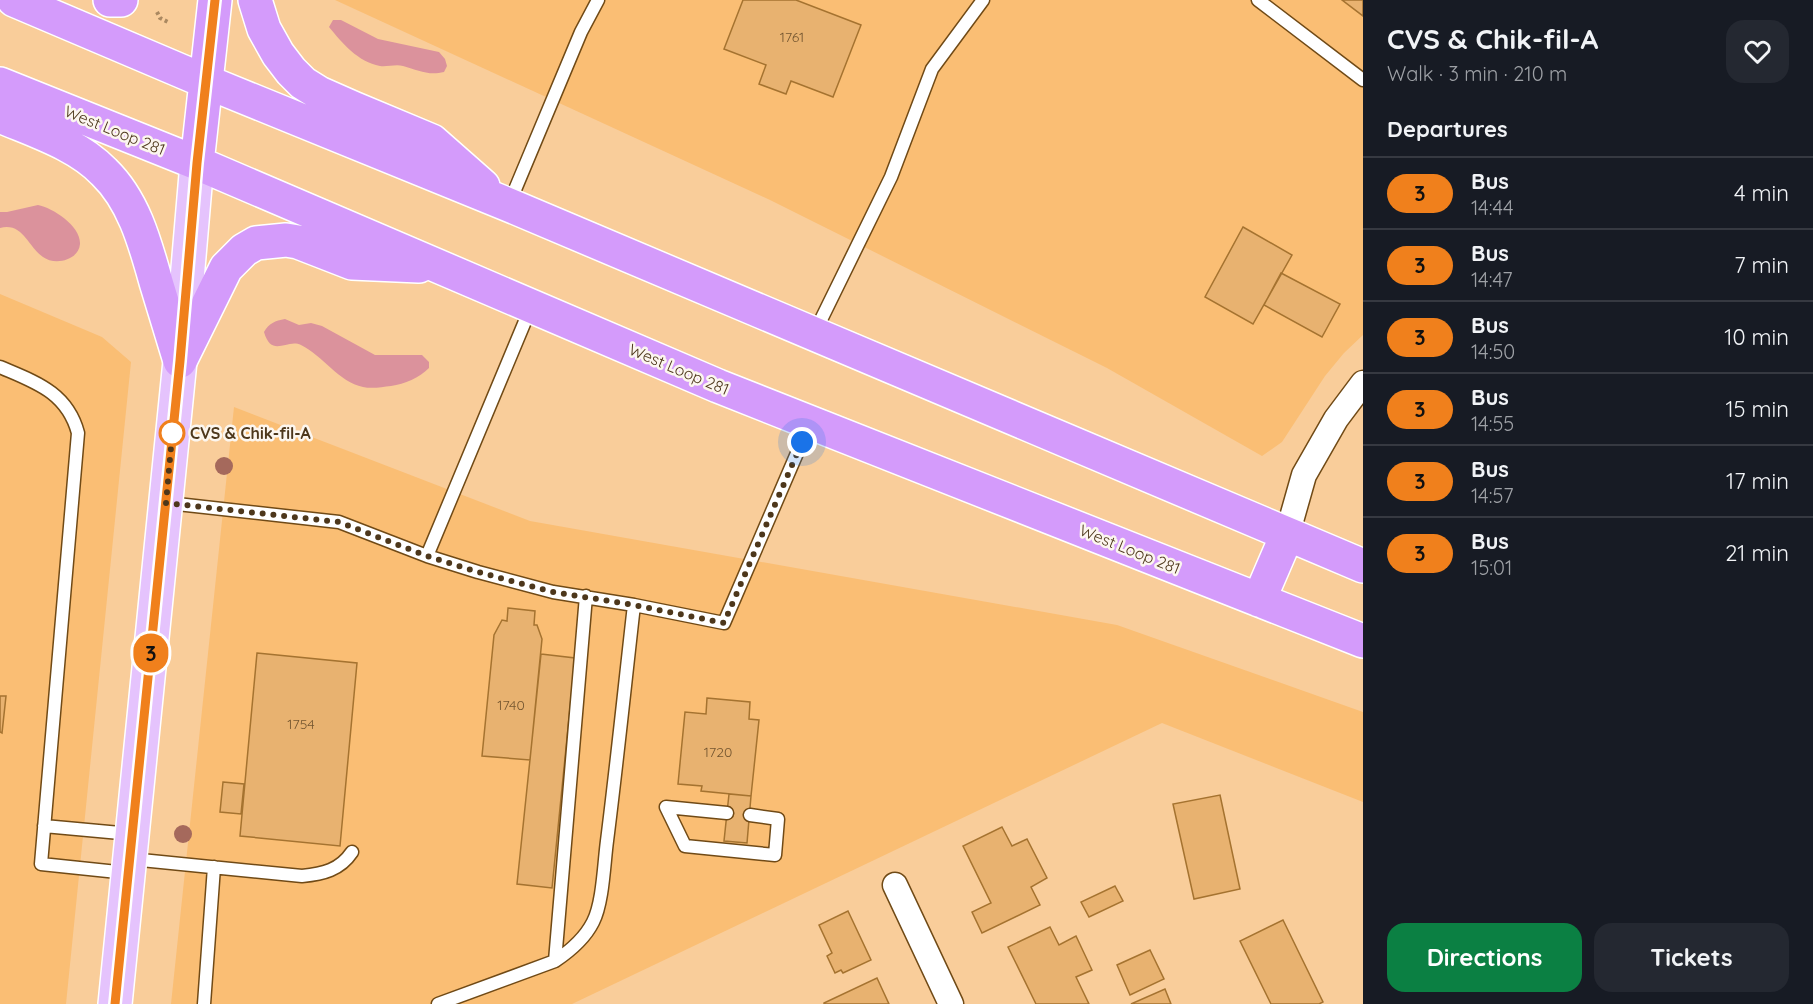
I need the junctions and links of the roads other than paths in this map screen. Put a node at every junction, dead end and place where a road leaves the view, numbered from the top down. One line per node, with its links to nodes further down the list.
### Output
1 (14, 0): 10 (highway)
2 (110, 0): 3 (highway)
3 (121, 0)
4 (215, 0): 10 (highway)
5 (255, 0): 14 (highway)
6 (597, 0): 14 (lane)
7 (983, 0): 17 (lane)
8 (1258, 0): 9 (lane)
9 (1363, 81)
10 (207, 82): 13 (highway); 14 (highway)
11 (0, 84): 13 (highway, West Loop 281)
12 (0, 116): 18 (highway)
13 (197, 163): 15 (highway, West Loop 281); 18 (main road)
14 (504, 204): 17 (highway)
15 (441, 267): 16 (highway, West Loop 281); 18 (highway)
16 (531, 306): 21 (highway, West Loop 281); 24 (lane)
17 (814, 334): 23 (highway)
18 (180, 361): 22 (main road)
19 (0, 367): 32 (lane)
20 (1363, 383): 23 (street)
21 (811, 422): 27 (highway, West Loop 281); 28 (lane)
22 (166, 503): 24 (lane); 34 (main road)
23 (1287, 535): 25 (highway); 27 (highway)
24 (427, 556): 26 (lane)
25 (1363, 566)
26 (586, 596): 28 (lane); 37 (lane)
27 (1259, 600): 29 (highway, West Loop 281)
28 (634, 605): 37 (lane)
29 (1363, 641)
30 (727, 813): 31 (lane)
31 (750, 815)
32 (44, 826): 34 (lane); 34 (lane)
33 (352, 852): 35 (lane)
34 (130, 855): 35 (lane); 38 (main road)
35 (214, 867): 39 (lane)
36 (895, 885): 41 (street)
37 (555, 961): 40 (lane)
38 (115, 1004)
39 (204, 1004)
40 (438, 1004)
41 (951, 1004)

